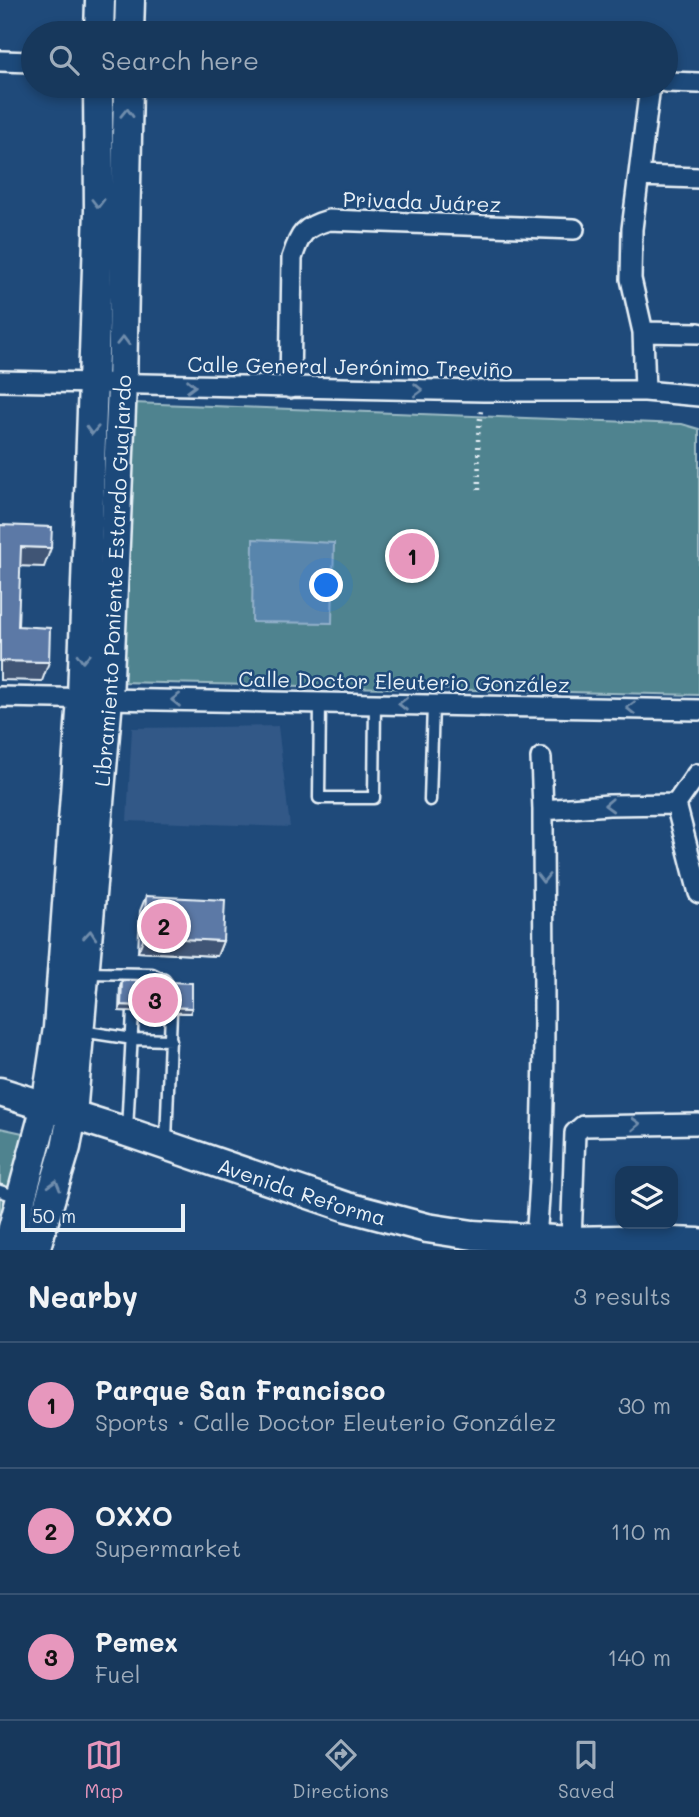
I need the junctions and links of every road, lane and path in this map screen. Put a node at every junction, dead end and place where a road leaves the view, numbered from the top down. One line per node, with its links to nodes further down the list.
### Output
1 (100, 0): 3 (street)
2 (130, 0): 4 (street)
3 (99, 21)
4 (129, 21)
5 (0, 61): 6 (street)
6 (21, 62)
7 (678, 82): 8 (street)
8 (699, 83)
9 (98, 98): 18 (street, Libramiento Poniente Estardo Guajardo, one-way to 18)
10 (128, 98): 19 (street, Libramiento Poniente Estardo Guajardo, one-way to 10)
11 (649, 98): 12 (street)
12 (639, 176): 13 (street); 15 (street)
13 (699, 178)
14 (574, 229): 20 (street, Privada Juárez)
15 (643, 332): 16 (street); 21 (street)
16 (699, 334)
17 (0, 381): 18 (street, Calle General Jerónimo Treviño)
18 (93, 384): 19 (street, Calle General Jerónimo Treviño); 26 (street, Libramiento Poniente Estardo Guajardo, one-way to 26)
19 (122, 385): 20 (street, Calle General Jerónimo Treviño, one-way to 20); 26 (street, Libramiento Poniente Estardo Guajardo)
20 (290, 388): 21 (street, Calle General Jerónimo Treviño, one-way to 21)
21 (645, 391): 22 (street, Calle General Jerónimo Treviño)
22 (699, 396)
23 (478, 436): 24 (path)
24 (479, 490)
25 (0, 697): 26 (street, Calle Doctor Eleuterio González)
26 (95, 698): 27 (street, Calle Doctor Eleuterio González, one-way to 26); 37 (street, Libramiento Poniente Estardo Guajardo)
27 (320, 703): 28 (street, Calle Doctor Eleuterio González); 28 (lane)
28 (375, 704): 29 (street, Calle Doctor Eleuterio González, one-way to 28)
29 (433, 705): 30 (street, Calle Doctor Eleuterio González, one-way to 29); 33 (lane)
30 (699, 710)
31 (541, 758): 35 (street)
32 (698, 774): 34 (street)
33 (430, 800)
34 (676, 804): 35 (street, one-way to 35); 36 (street)
35 (543, 810): 54 (street, one-way to 54)
36 (699, 893)
37 (74, 972): 38 (lane); 43 (street, Libramiento Poniente Estardo Guajardo)
38 (135, 974): 39 (lane); 40 (lane)
39 (134, 986)
40 (170, 988)
41 (133, 1011): 44 (lane)
42 (171, 1012): 45 (lane)
43 (70, 1029): 44 (lane); 46 (street, Libramiento Poniente Estardo Guajardo)
44 (133, 1039): 45 (lane); 51 (lane)
45 (171, 1040): 52 (lane)
46 (65, 1072): 48 (street); 49 (street)
47 (0, 1092): 48 (street, Avenida Reforma)
48 (46, 1106): 49 (street, Avenida Reforma); 53 (street)
49 (72, 1115): 51 (street, Avenida Reforma); 60 (street, one-way to 49)
50 (699, 1124): 55 (street, one-way to 50)
51 (127, 1132): 52 (street, Avenida Reforma)
52 (166, 1145): 56 (street, Avenida Reforma)
53 (11, 1195): 59 (street)
54 (536, 1238): 55 (street, Avenida Reforma); 56 (street, Avenida Reforma)
55 (570, 1241): 58 (street, Avenida Reforma)
56 (480, 1242)
57 (699, 1243): 58 (street, Avenida Reforma)
58 (612, 1245)
59 (7, 1250)
60 (35, 1250)

